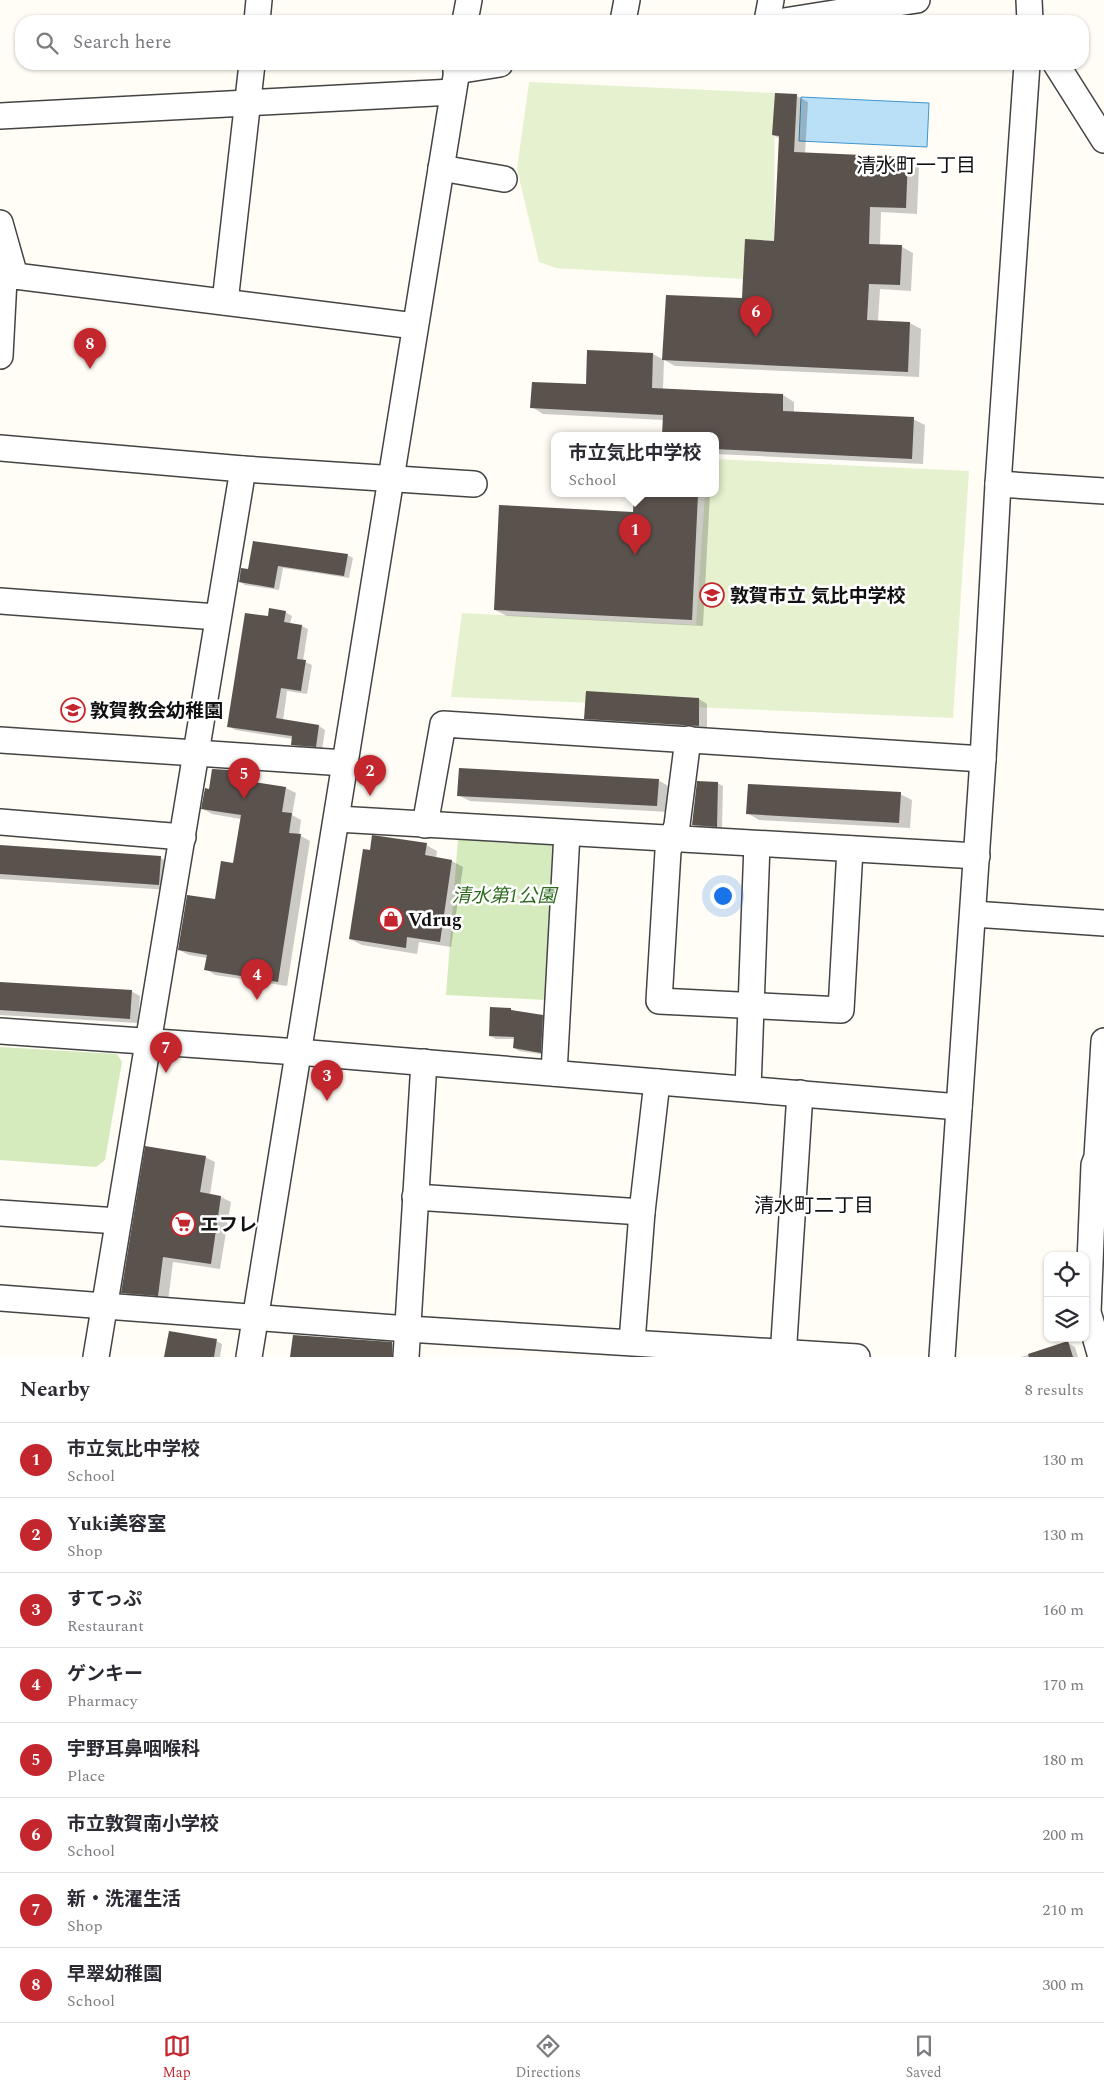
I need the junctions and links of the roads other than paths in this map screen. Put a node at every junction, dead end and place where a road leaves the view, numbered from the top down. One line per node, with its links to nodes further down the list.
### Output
1 (259, 0): 7 (street)
2 (469, 0): 8 (street)
3 (627, 0): 9 (street)
4 (771, 0): 10 (street)
5 (916, 0): 11 (street)
6 (1029, 0): 12 (street)
7 (258, 15)
8 (466, 15)
9 (624, 15)
10 (768, 15)
11 (822, 15)
12 (1030, 15)
13 (251, 70): 18 (street)
14 (478, 70): 17 (street)
15 (1027, 70): 32 (street)
16 (1060, 70): 20 (street)
17 (456, 76): 18 (street); 21 (street)
18 (248, 104): 19 (street); 25 (street)
19 (0, 116)
20 (1104, 140)
21 (442, 168): 22 (street); 26 (street)
22 (504, 179)
23 (0, 223): 24 (street)
24 (15, 276): 25 (street); 27 (street)
25 (226, 302): 26 (street)
26 (416, 326): 30 (street)
27 (0, 356)
28 (0, 448): 29 (street)
29 (243, 469): 30 (street); 35 (street)
30 (390, 480): 31 (street); 40 (street)
31 (474, 484)
32 (998, 484): 33 (street); 39 (street)
33 (1104, 491)
34 (0, 601): 35 (street)
35 (217, 617): 38 (street)
36 (688, 739): 39 (street); 43 (street); 46 (street)
37 (0, 740): 38 (street)
38 (196, 753): 40 (street); 45 (street)
39 (983, 759): 49 (street)
40 (345, 763): 41 (street)
41 (337, 819): 43 (street); 56 (street)
42 (0, 822): 45 (street)
43 (425, 825): 44 (street)
44 (567, 833): 46 (street); 58 (street)
45 (183, 837): 55 (street)
46 (671, 839): 47 (street); 52 (street)
47 (757, 844): 48 (street); 52 (street)
48 (850, 849): 49 (street); 52 (street)
49 (977, 856): 50 (street)
50 (973, 914): 51 (street); 62 (street)
51 (1104, 923)
52 (750, 1006): 60 (street)
53 (0, 1032): 55 (street)
54 (1104, 1041): 63 (street)
55 (149, 1043): 56 (street); 67 (street)
56 (298, 1052): 57 (street); 71 (street)
57 (424, 1062): 58 (street); 64 (street)
58 (554, 1073): 59 (street)
59 (656, 1082): 60 (street); 65 (street)
60 (748, 1089): 61 (street)
61 (800, 1093): 62 (street); 74 (street)
62 (959, 1106): 79 (street)
63 (1100, 1157): 70 (street)
64 (414, 1197): 65 (street); 72 (street)
65 (642, 1212): 73 (street)
66 (0, 1213): 67 (street)
67 (118, 1222): 69 (street)
68 (0, 1298): 69 (street)
69 (104, 1307): 71 (street); 75 (street)
70 (1096, 1310): 80 (street)
71 (255, 1318): 72 (street); 76 (street)
72 (408, 1329): 73 (street); 77 (street)
73 (632, 1342): 74 (street)
74 (783, 1354): 78 (street)
75 (96, 1357)
76 (249, 1357)
77 (406, 1357)
78 (857, 1357)
79 (942, 1357)
80 (1101, 1357)

